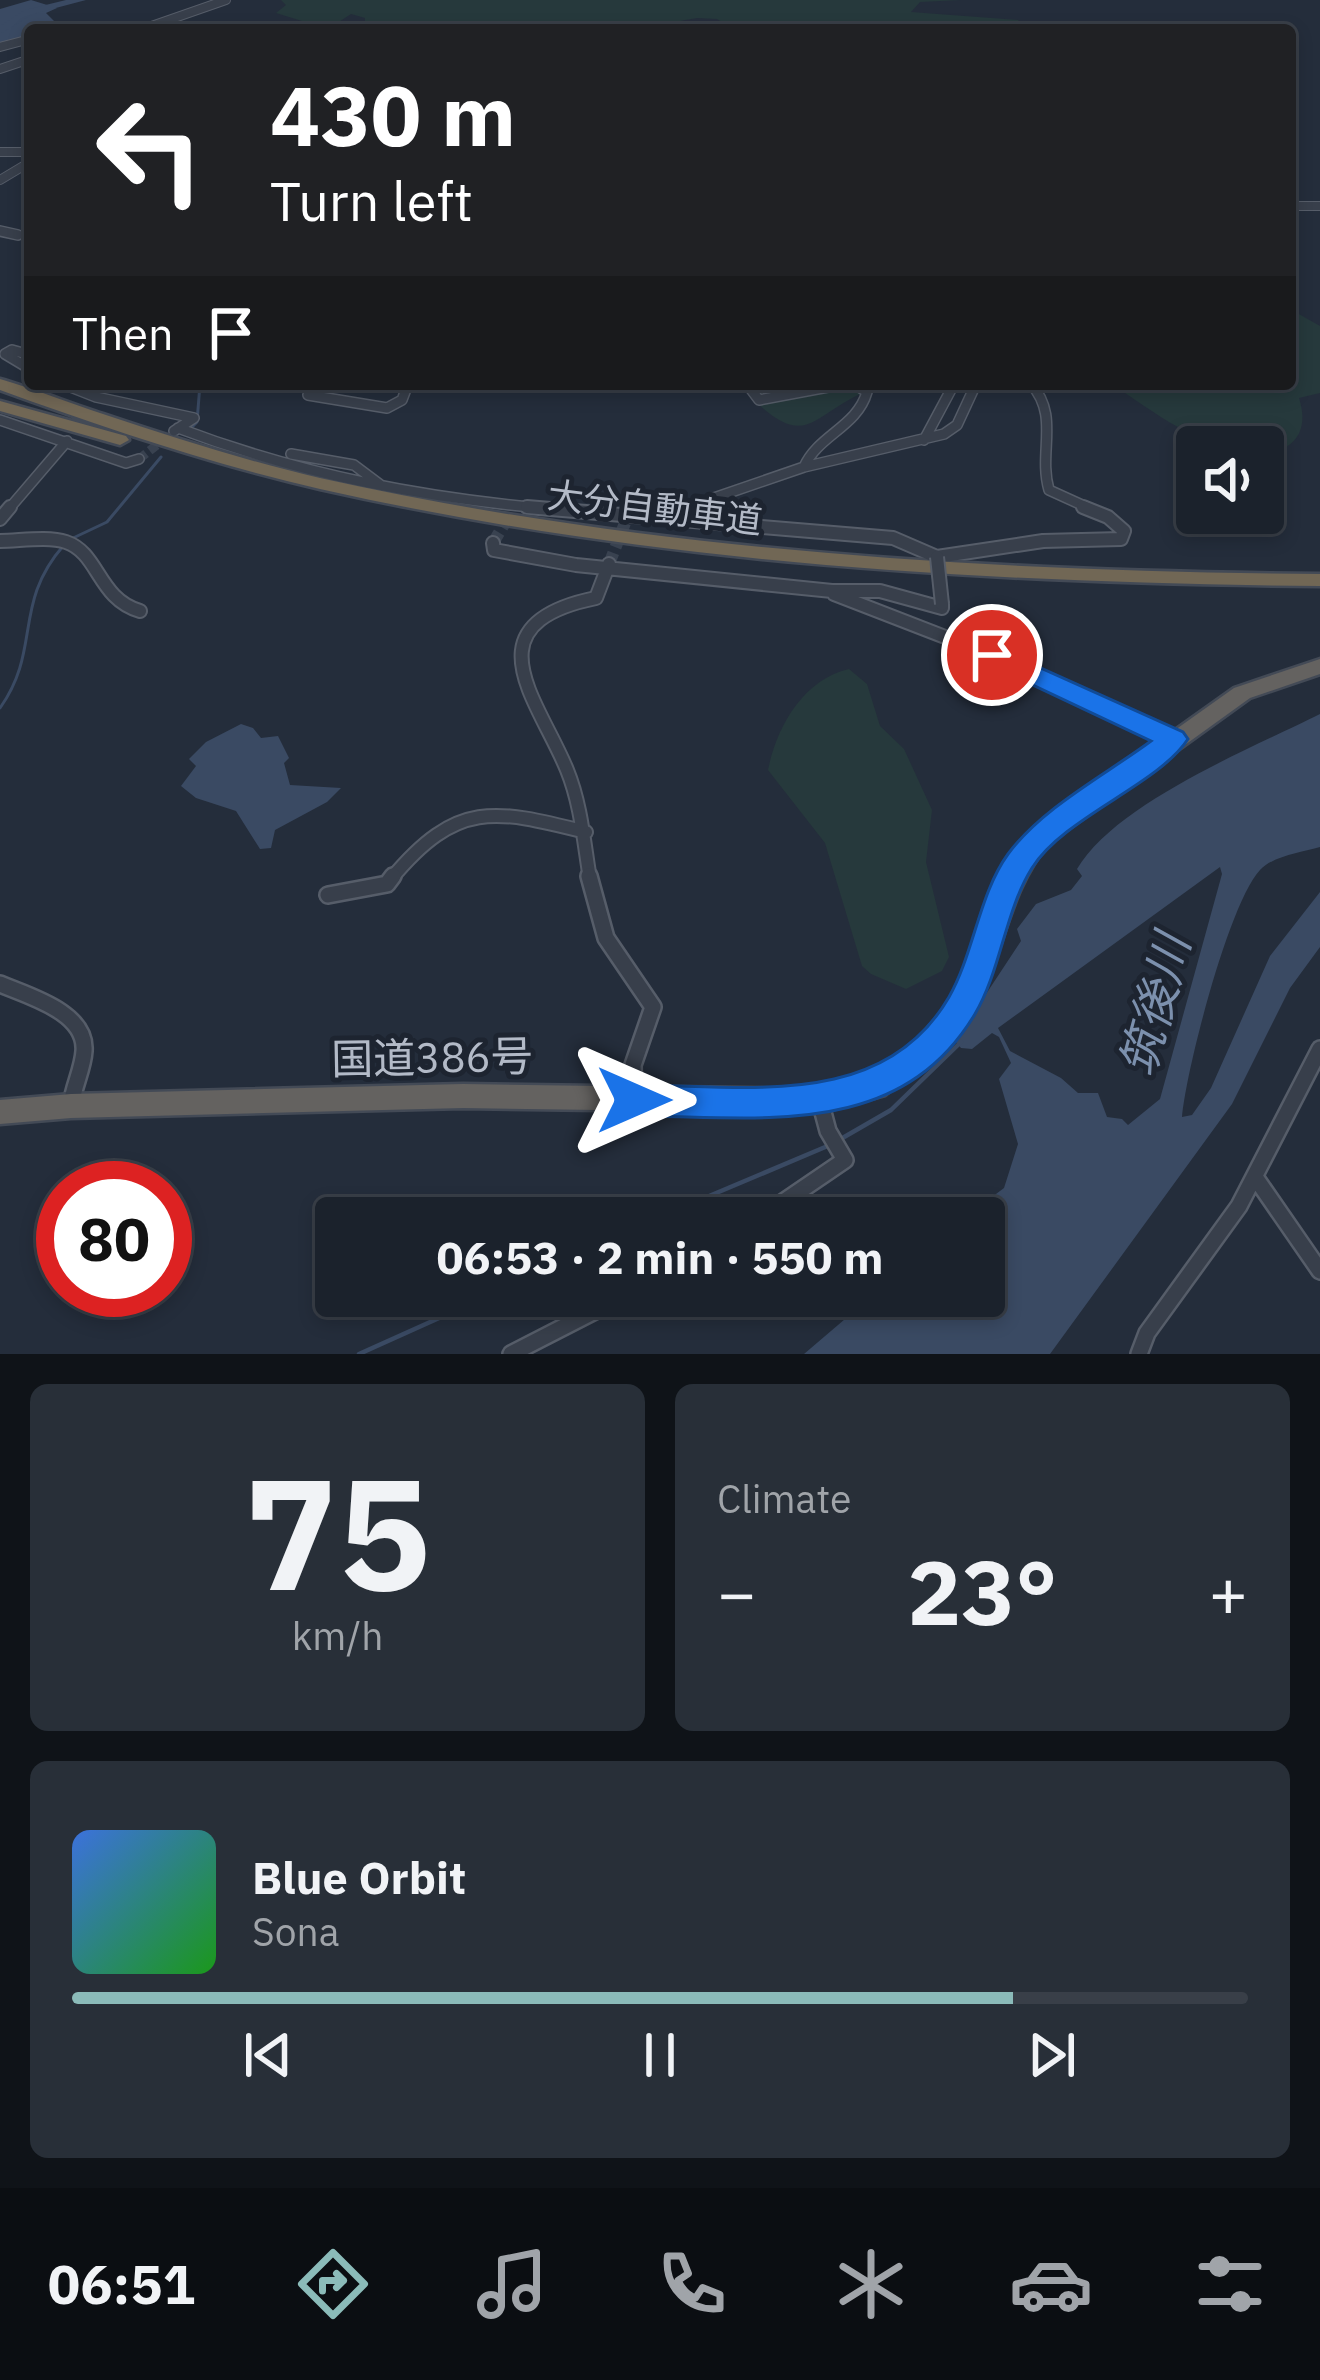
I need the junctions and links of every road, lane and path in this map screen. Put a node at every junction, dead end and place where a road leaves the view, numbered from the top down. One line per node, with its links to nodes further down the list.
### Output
1 (226, 0): 2 (street)
2 (157, 24)
3 (0, 231): 4 (street)
4 (18, 236)
5 (24, 353): 6 (street)
6 (24, 365)
7 (0, 383): 34 (highway, 大分自動車道)
8 (79, 390): 26 (street)
9 (406, 390): 16 (street)
10 (751, 390): 11 (street)
11 (812, 390)
12 (864, 390): 25 (street)
13 (951, 390): 20 (street)
14 (973, 390): 20 (street)
15 (1038, 390): 32 (street)
16 (308, 394)
17 (0, 396): 23 (highway, 大分自動車道)
18 (0, 406): 23 (highway)
19 (0, 420): 21 (street)
20 (924, 440): 25 (street)
21 (67, 441): 24 (street); 28 (street)
22 (291, 454): 26 (street)
23 (184, 457): 36 (highway, 大分自動車道)
24 (140, 459)
25 (804, 467): 27 (street)
26 (382, 486): 27 (street)
27 (658, 518): 29 (street); 32 (street)
28 (0, 519)
29 (626, 523)
30 (0, 541): 37 (street)
31 (494, 543): 33 (street)
32 (937, 557): 35 (street, bridge)
33 (608, 566): 35 (street); 40 (street)
34 (1320, 580)
35 (828, 591): 39 (street)
36 (1320, 591)
37 (140, 611)
38 (1320, 666): 39 (highway, 国道386号)
39 (1173, 739): 45 (highway, 国道386号)
40 (586, 832): 41 (street); 44 (street)
41 (328, 895)
42 (0, 984): 46 (street)
43 (1320, 1048): 48 (street)
44 (634, 1100): 45 (highway, 国道386号); 46 (highway, 国道386号)
45 (820, 1101): 49 (street)
46 (70, 1106): 47 (highway, 国道386号)
47 (0, 1112)
48 (1255, 1178): 50 (street); 53 (street)
49 (791, 1197)
50 (1320, 1271)
51 (583, 1317): 52 (street)
52 (511, 1354)
53 (1139, 1354)

